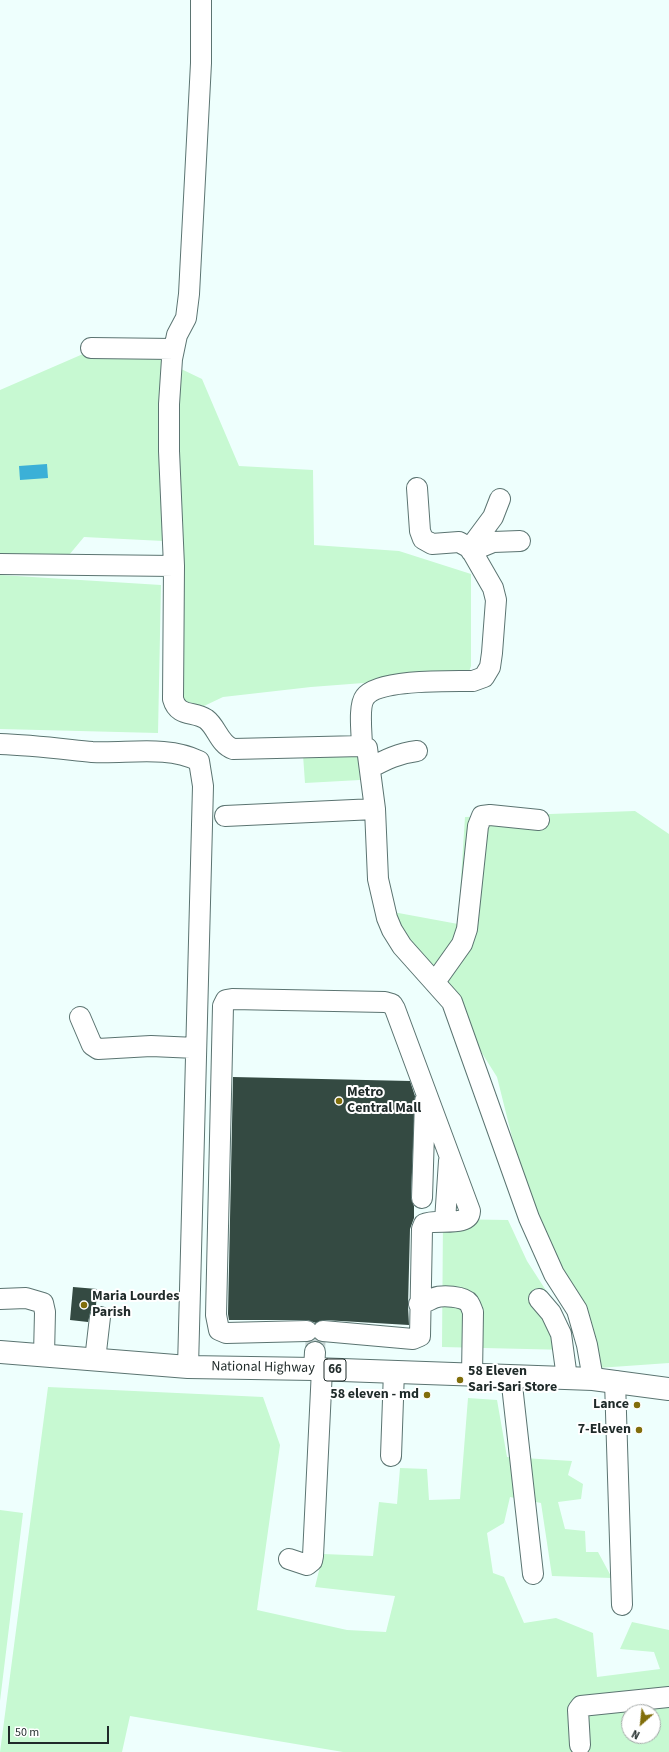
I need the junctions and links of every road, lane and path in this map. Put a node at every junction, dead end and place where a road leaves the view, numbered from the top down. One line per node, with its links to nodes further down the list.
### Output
1 (201, 0): 3 (street)
2 (91, 348): 3 (street)
3 (174, 349): 9 (street)
4 (417, 488): 7 (street)
5 (500, 499): 7 (street)
6 (520, 541): 7 (street)
7 (471, 549): 11 (street)
8 (0, 564): 9 (street)
9 (174, 566): 11 (street)
10 (0, 744): 19 (street)
11 (362, 746): 13 (street)
12 (417, 751): 13 (street)
13 (370, 768): 14 (street)
14 (375, 808): 15 (street); 17 (street)
15 (225, 816)
16 (539, 820): 17 (street)
17 (435, 982): 35 (street)
18 (80, 1017): 19 (street)
19 (196, 1048): 30 (street)
20 (426, 1089): 21 (street); 24 (street); 24 (street)
21 (422, 1198)
22 (0, 1299): 27 (street)
23 (539, 1299): 34 (street)
24 (419, 1304): 32 (street)
25 (100, 1317): 28 (street)
26 (0, 1352): 27 (main road, National Highway / 66)
27 (44, 1355): 28 (main road, National Highway / 66)
28 (95, 1360): 30 (main road, National Highway / 66)
29 (317, 1363): 30 (main road, National Highway / 66); 31 (main road, National Highway / 66); 39 (street)
30 (188, 1367)
31 (394, 1371): 32 (main road, National Highway / 66); 38 (street)
32 (472, 1375): 33 (main road, National Highway / 66)
33 (511, 1376): 34 (main road, National Highway / 66); 40 (street)
34 (567, 1378): 35 (main road, National Highway / 66)
35 (593, 1379): 36 (main road, National Highway / 66)
36 (615, 1381): 37 (main road, National Highway / 66); 41 (street)
37 (669, 1389)
38 (390, 1456)
39 (289, 1559)
40 (533, 1574)
41 (622, 1605)
42 (669, 1697): 43 (street)
43 (580, 1745)

